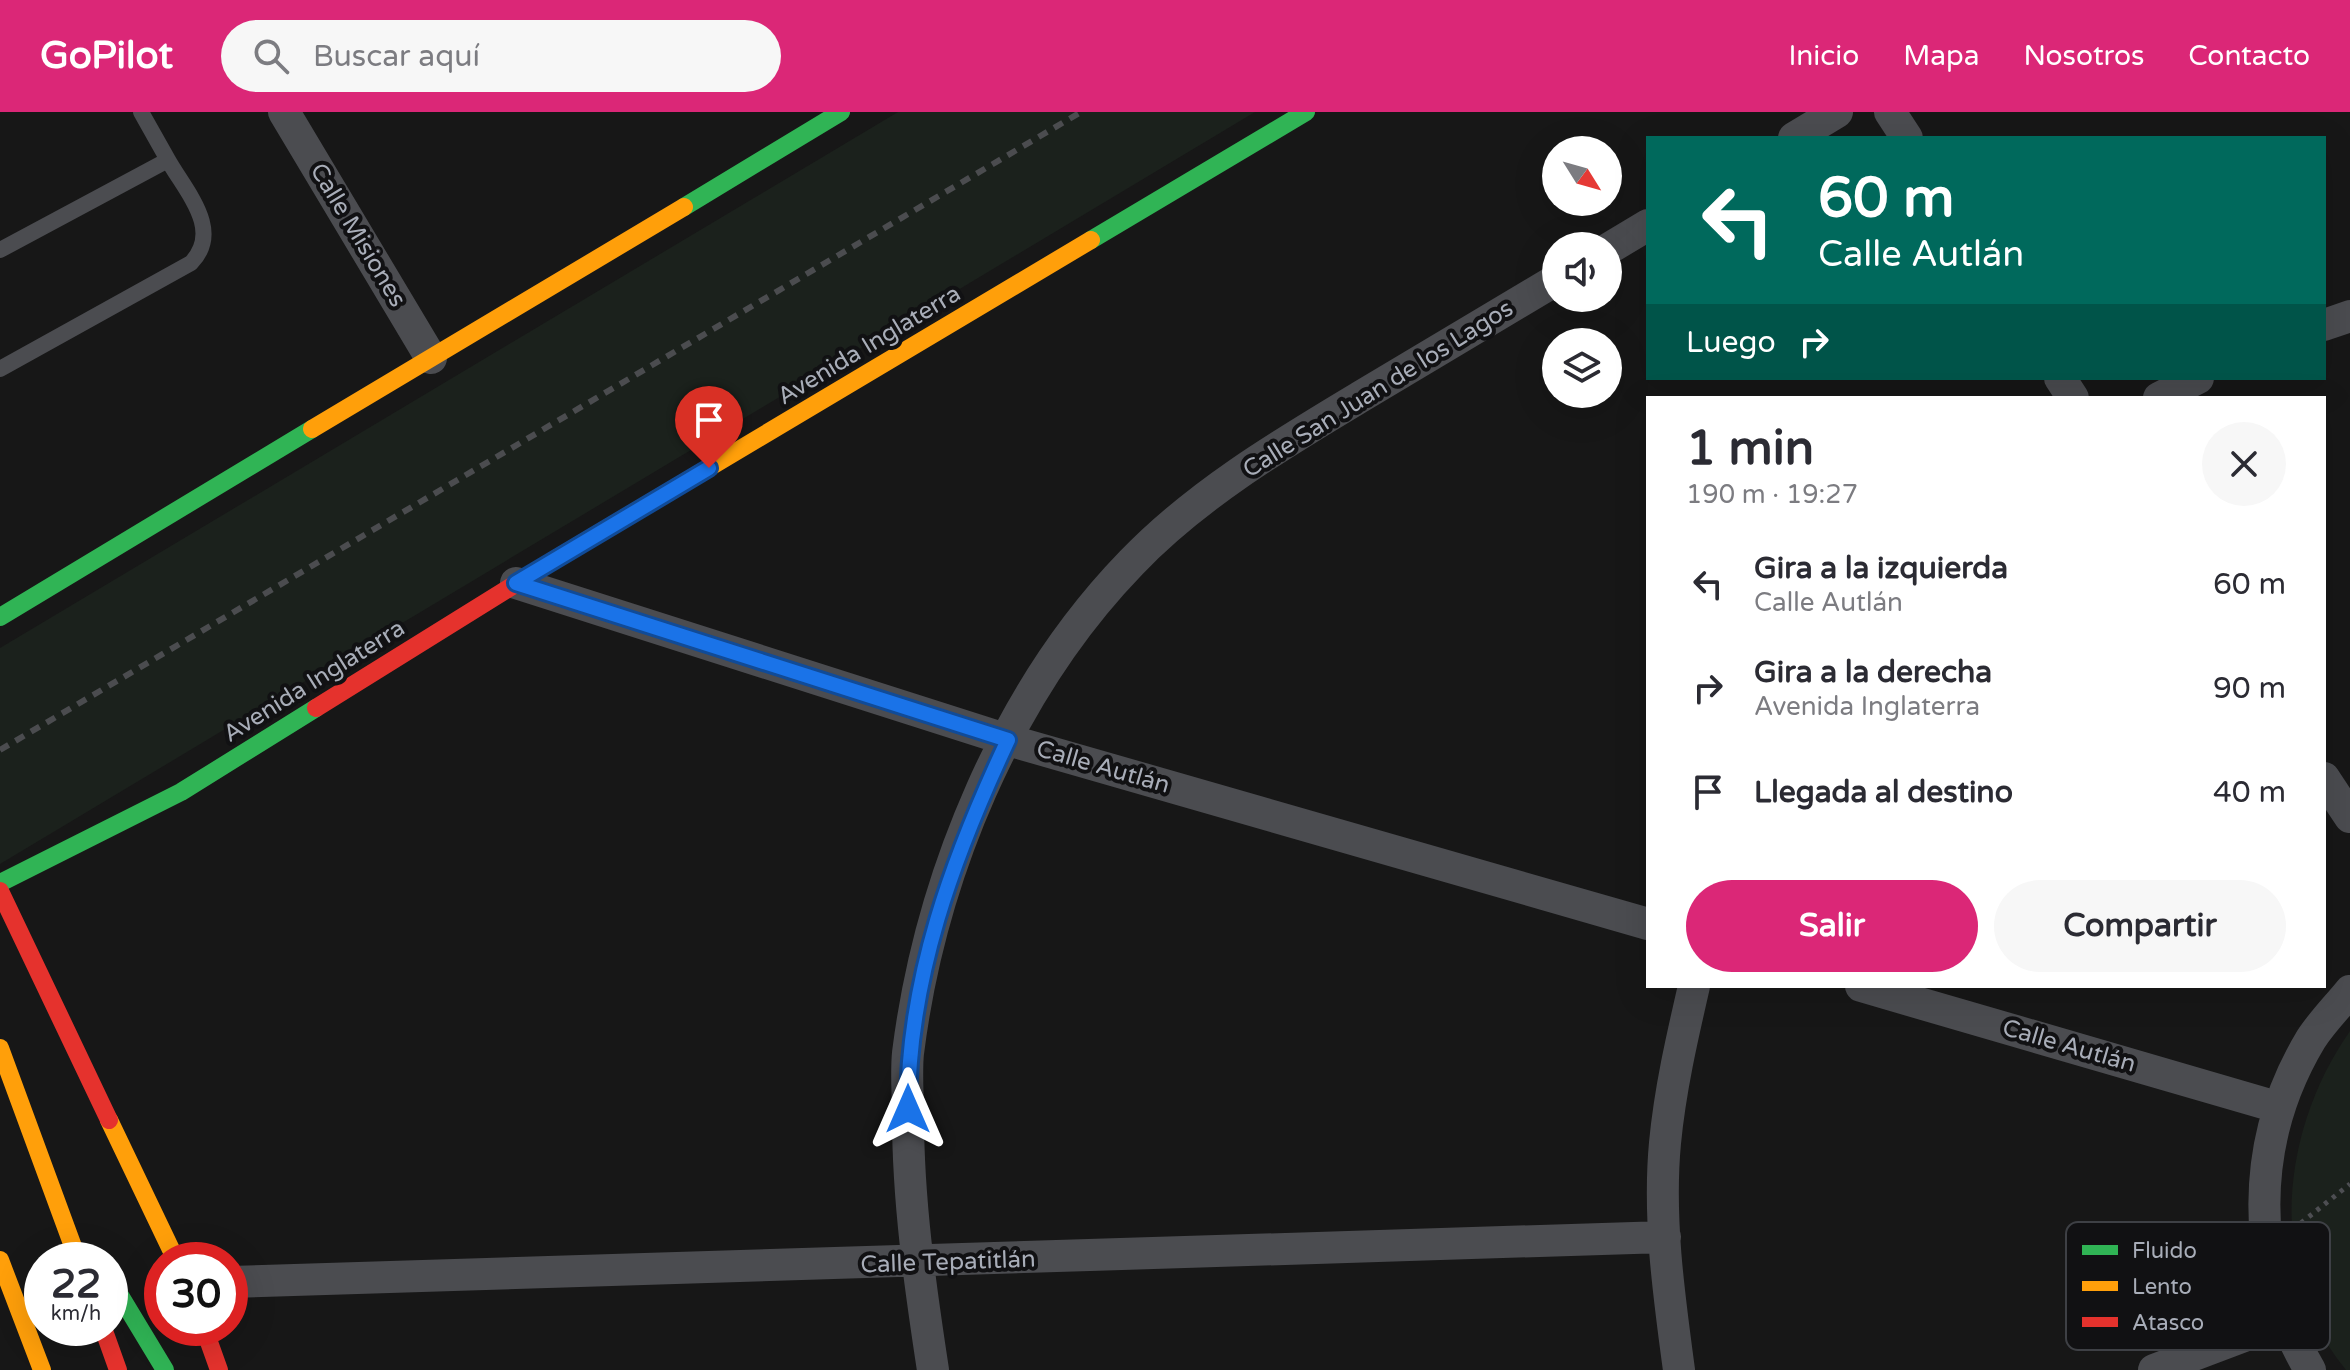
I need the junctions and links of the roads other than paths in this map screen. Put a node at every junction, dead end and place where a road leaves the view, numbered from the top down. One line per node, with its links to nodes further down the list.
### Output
1 (141, 112): 9 (lane)
2 (284, 112): 16 (street, Calle Misiones)
3 (841, 112): 16 (street)
4 (1306, 112): 20 (street, Avenida Inglaterra)
5 (1837, 112): 7 (street)
6 (1890, 112): 8 (street)
7 (1797, 136)
8 (1906, 136)
9 (168, 160): 12 (lane); 17 (lane)
10 (1646, 226): 11 (street)
11 (1622, 241)
12 (0, 250)
13 (1542, 288): 22 (street, Calle San Juan de los Lagos)
14 (2350, 316): 15 (street)
15 (2326, 324)
16 (431, 358): 21 (street)
17 (0, 369)
18 (2194, 380): 19 (street)
19 (2163, 396)
20 (516, 583): 22 (street, Calle Autlán); 25 (street, Avenida Inglaterra)
21 (0, 617)
22 (1008, 740): 27 (street, Calle Autlán); 40 (street, Calle San Juan de los Lagos)
23 (2326, 781): 24 (street)
24 (2350, 817)
25 (0, 883)
26 (0, 891): 38 (street)
27 (1646, 923)
28 (1694, 988): 35 (street)
29 (1868, 988): 32 (street, Calle Autlán)
30 (2350, 991): 32 (street)
31 (0, 1048): 33 (street)
32 (2277, 1107): 34 (street)
33 (44, 1168): 36 (street); 37 (street)
34 (2263, 1222)
35 (1665, 1237): 40 (street, Calle Tepatitlán); 54 (street)
36 (71, 1242)
37 (88, 1242)
38 (167, 1242)
39 (0, 1260): 41 (street)
40 (917, 1263): 42 (street, Calle Tepatitlán); 53 (street, Calle San Juan de los Lagos)
41 (7, 1279): 48 (street); 49 (street)
42 (248, 1282)
43 (128, 1309): 51 (street)
44 (109, 1346): 50 (street)
45 (210, 1346): 52 (street)
46 (2207, 1350): 55 (street)
47 (2299, 1350): 56 (street)
48 (28, 1370)
49 (42, 1370)
50 (118, 1370)
51 (165, 1370)
52 (219, 1370)
53 (933, 1370)
54 (1679, 1370)
55 (2154, 1370)
56 (2310, 1370)

